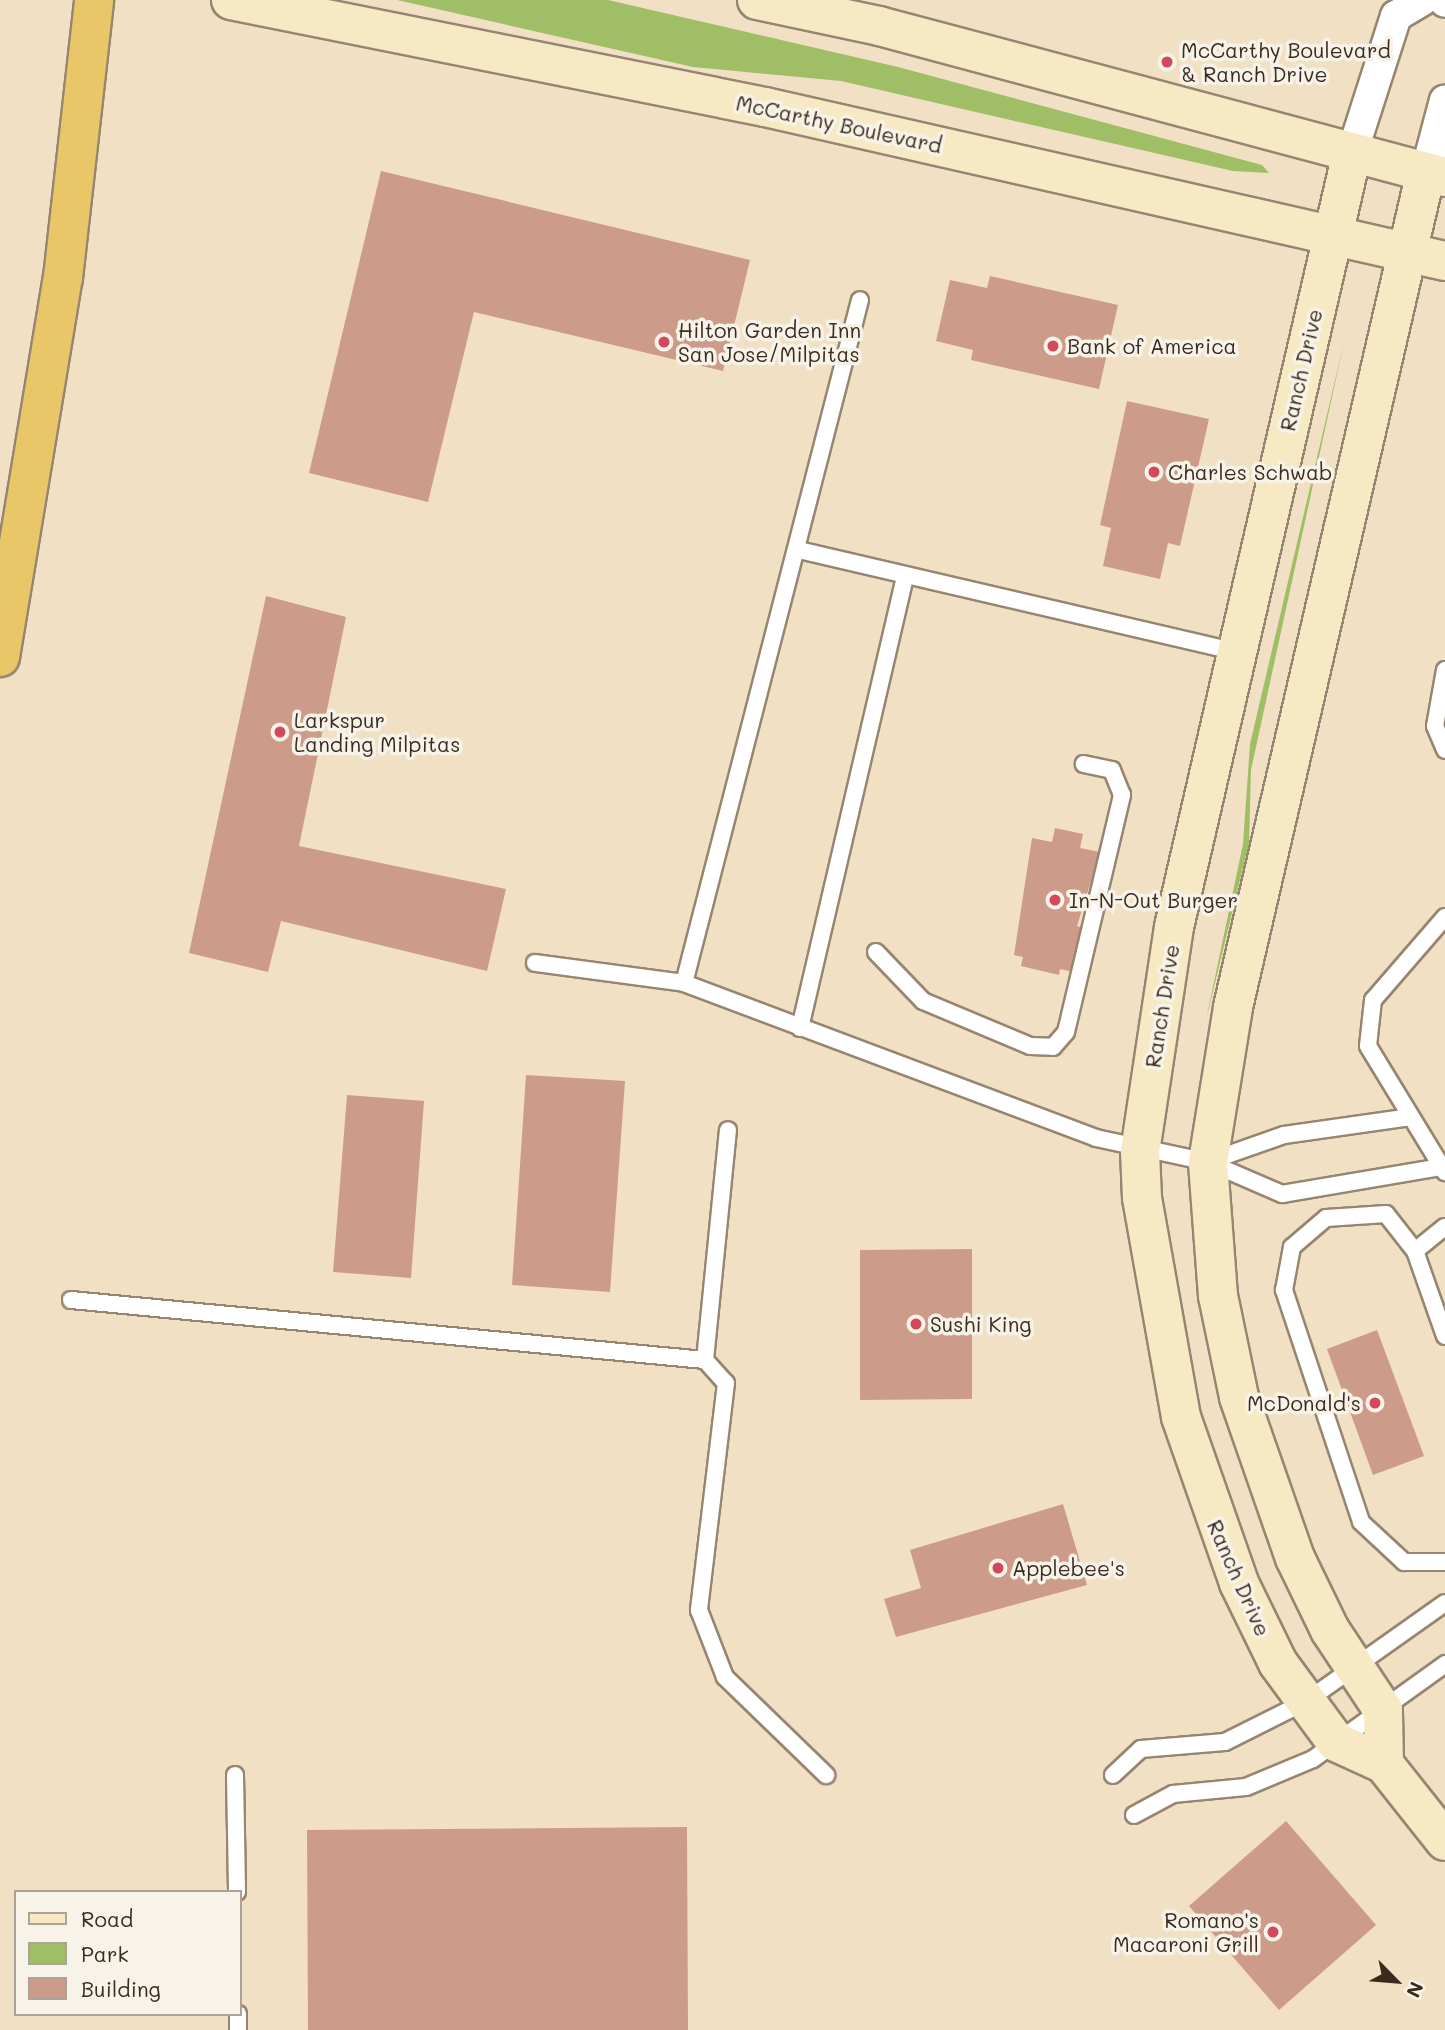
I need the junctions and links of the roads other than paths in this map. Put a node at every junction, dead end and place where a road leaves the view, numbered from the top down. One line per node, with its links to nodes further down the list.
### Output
1 (94, 0): 15 (highway)
2 (231, 0): 8 (street, McCarthy Boulevard)
3 (757, 0): 6 (street)
4 (1423, 0): 6 (street)
5 (1445, 100): 7 (street)
6 (1352, 153): 7 (street); 8 (street, Ranch Drive)
7 (1435, 174): 9 (street)
8 (1333, 235): 9 (street, McCarthy Boulevard); 14 (street, Ranch Drive)
9 (1408, 253): 10 (street, McCarthy Boulevard); 27 (street)
10 (1445, 261)
11 (860, 300): 12 (lane)
12 (799, 550): 13 (lane); 22 (lane)
13 (905, 575): 14 (lane); 23 (lane)
14 (1238, 652): 26 (street, Ranch Drive)
15 (0, 657)
16 (1445, 670): 17 (lane)
17 (1445, 750)
18 (1084, 764): 20 (lane)
19 (1445, 917): 24 (lane)
20 (876, 952)
21 (535, 963): 22 (lane)
22 (684, 983): 23 (lane)
23 (800, 1028): 26 (lane)
24 (1411, 1116): 27 (lane); 28 (lane)
25 (727, 1130): 33 (lane)
26 (1140, 1151): 27 (lane); 38 (street, Ranch Drive)
27 (1208, 1162): 28 (lane); 36 (street)
28 (1444, 1169)
29 (1445, 1227): 30 (lane)
30 (1415, 1251): 32 (lane); 34 (lane)
31 (71, 1300): 33 (lane)
32 (1445, 1336)
33 (705, 1360): 42 (lane)
34 (1445, 1562)
35 (1445, 1603): 36 (lane)
36 (1354, 1663): 38 (lane); 39 (street)
37 (1445, 1664): 39 (lane)
38 (1305, 1702): 40 (street, Ranch Drive); 43 (lane)
39 (1383, 1710): 40 (lane); 41 (street)
40 (1336, 1742): 41 (street, Ranch Drive); 45 (lane)
41 (1384, 1764): 46 (street, Ranch Drive)
42 (826, 1775)
43 (1113, 1775)
44 (235, 1776): 47 (lane)
45 (1134, 1815)
46 (1445, 1841)
47 (237, 1890)

